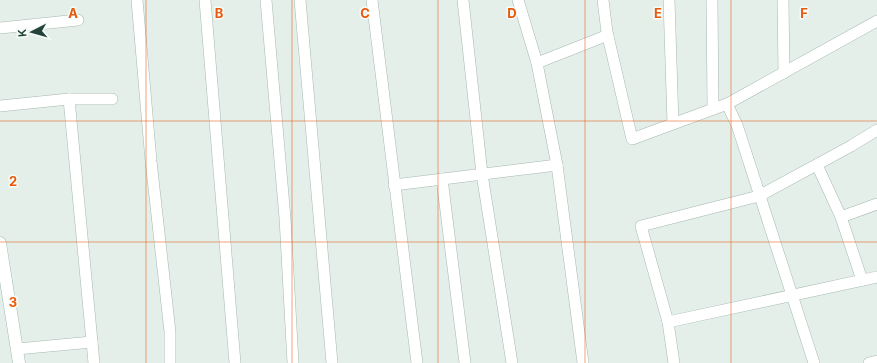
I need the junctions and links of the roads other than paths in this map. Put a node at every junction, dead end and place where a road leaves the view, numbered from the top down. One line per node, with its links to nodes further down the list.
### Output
1 (137, 0): 43 (street)
2 (205, 0): 44 (street)
3 (266, 0): 45 (street)
4 (300, 0): 46 (street)
5 (372, 0): 29 (street)
6 (463, 0): 27 (street)
7 (518, 0): 16 (street)
8 (603, 0): 15 (street)
9 (669, 0): 23 (street)
10 (712, 0): 22 (street)
11 (783, 0): 17 (street)
12 (78, 20): 14 (street)
13 (877, 21): 17 (street)
14 (0, 28)
15 (608, 35): 16 (street); 23 (street)
16 (537, 63): 25 (street)
17 (784, 73): 20 (street)
18 (69, 99): 19 (street); 21 (street); 38 (street)
19 (112, 99)
20 (727, 104): 22 (street); 30 (street)
21 (0, 106)
22 (713, 109): 23 (street)
23 (673, 124)
24 (877, 130): 26 (street)
25 (556, 165): 27 (street); 50 (street)
26 (817, 165): 30 (street); 32 (street)
27 (482, 174): 28 (street); 49 (street)
28 (442, 179): 29 (street); 48 (street)
29 (394, 185): 47 (street)
30 (759, 196): 36 (street); 37 (street)
31 (877, 204): 32 (street)
32 (841, 217): 35 (street)
33 (0, 243): 39 (main road)
34 (877, 277): 35 (street)
35 (862, 280): 36 (street)
36 (792, 296): 37 (street); 52 (street)
37 (668, 322): 51 (street)
38 (92, 342): 39 (street); 42 (street)
39 (17, 349): 41 (main road)
40 (877, 361): 53 (street)
41 (20, 363)
42 (94, 363)
43 (170, 363)
44 (235, 363)
45 (293, 363)
46 (332, 363)
47 (417, 363)
48 (464, 363)
49 (512, 363)
50 (583, 363)
51 (674, 363)
52 (814, 363)
53 (869, 363)

